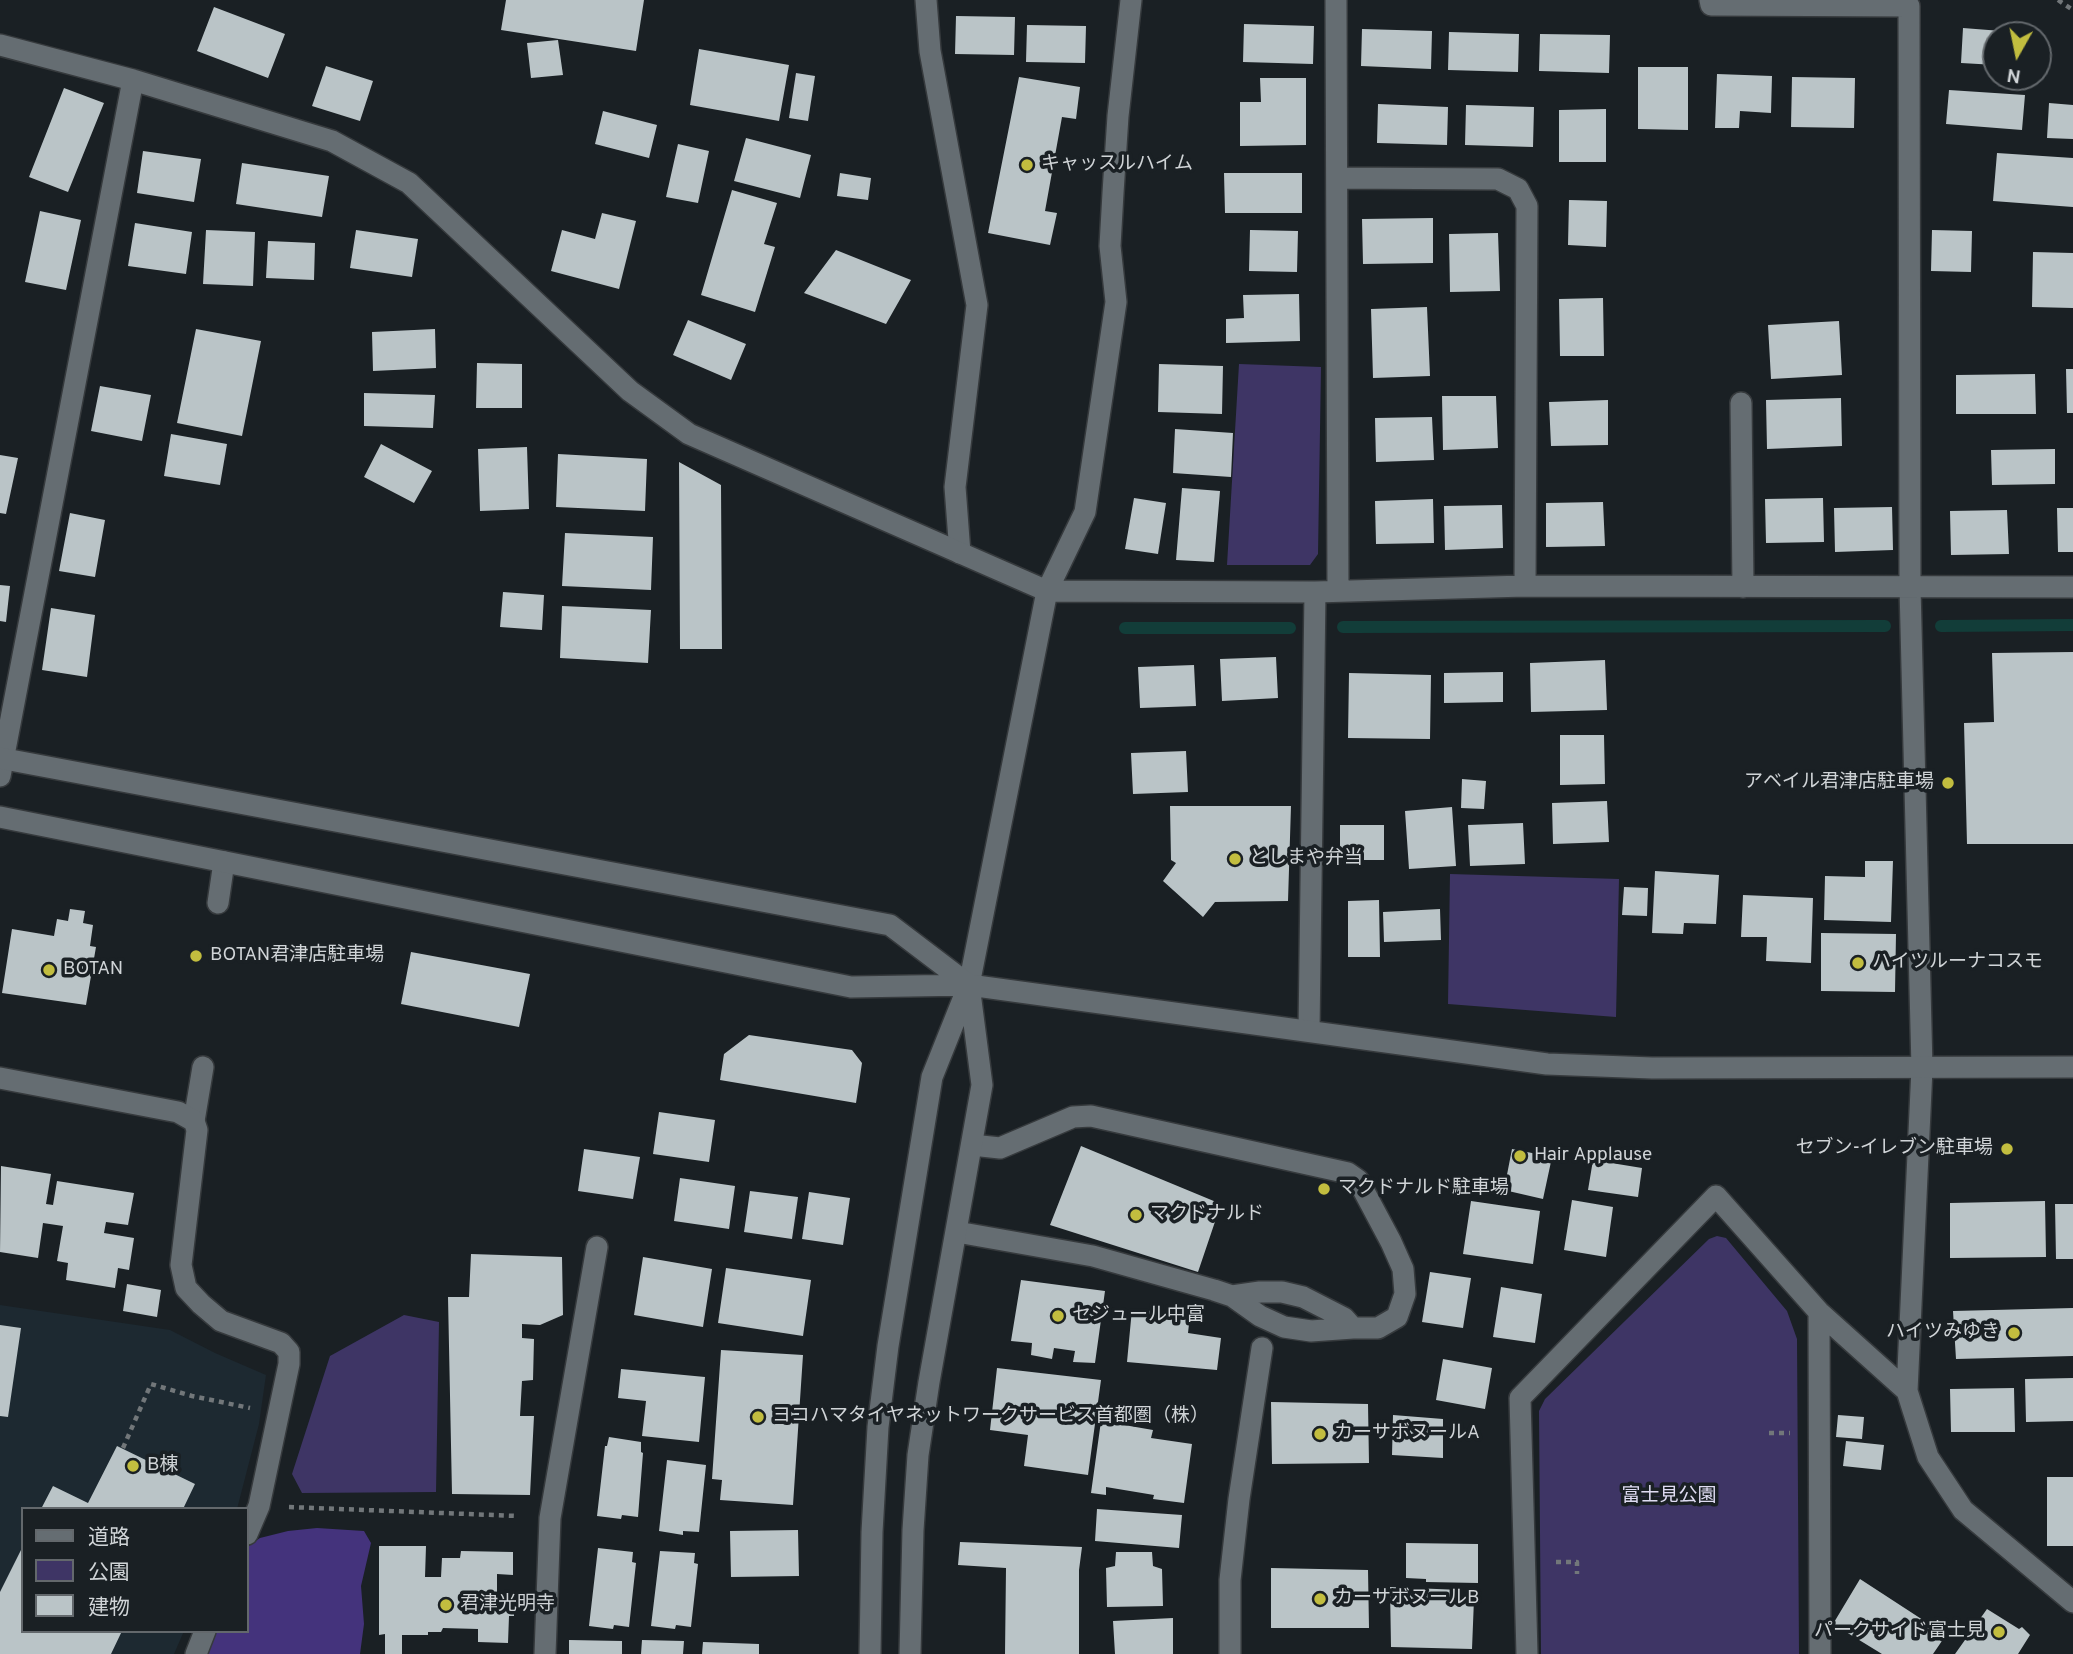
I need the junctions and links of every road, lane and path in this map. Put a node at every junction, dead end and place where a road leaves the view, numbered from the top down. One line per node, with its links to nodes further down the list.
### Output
1 (926, 0): 11 (street)
2 (1131, 0): 17 (street)
3 (1336, 0): 9 (street)
4 (1710, 0): 14 (street)
5 (2058, 0): 6 (path)
6 (2073, 10)
7 (0, 45): 8 (street)
8 (133, 80): 11 (street); 19 (street)
9 (1338, 178): 12 (street); 16 (street)
10 (1741, 402): 13 (street)
11 (960, 553): 17 (street)
12 (1525, 586): 13 (street); 16 (street)
13 (1743, 587): 14 (street)
14 (1910, 587): 15 (street); 27 (street)
15 (2073, 587)
16 (1338, 591): 18 (street)
17 (1047, 592): 18 (street); 23 (street)
18 (1315, 593): 24 (street)
19 (1, 764): 23 (street)
20 (0, 817): 21 (street)
21 (224, 862): 22 (street); 23 (street)
22 (218, 903)
23 (969, 985): 24 (street); 30 (street); 47 (street)
24 (1309, 1030): 27 (street)
25 (203, 1067): 29 (street)
26 (2073, 1067): 27 (street)
27 (1922, 1068): 37 (street)
28 (0, 1078): 29 (street)
29 (194, 1121): 40 (street)
30 (972, 1145): 31 (street); 35 (street)
31 (957, 1232): 33 (street); 48 (street)
32 (597, 1247): 41 (street)
33 (1232, 1296): 35 (street); 35 (street)
34 (1819, 1312): 37 (street); 50 (street); 51 (street)
35 (1353, 1328)
36 (1262, 1348): 49 (street)
37 (1907, 1391): 43 (street)
38 (261, 1410): 39 (path)
39 (123, 1448)
40 (259, 1506): 41 (path); 42 (street)
41 (550, 1518): 46 (street)
42 (248, 1532)
43 (2073, 1602)
44 (204, 1633): 45 (street)
45 (196, 1654)
46 (545, 1654)
47 (870, 1654)
48 (910, 1654)
49 (1230, 1654)
50 (1527, 1654)
51 (1820, 1654)

